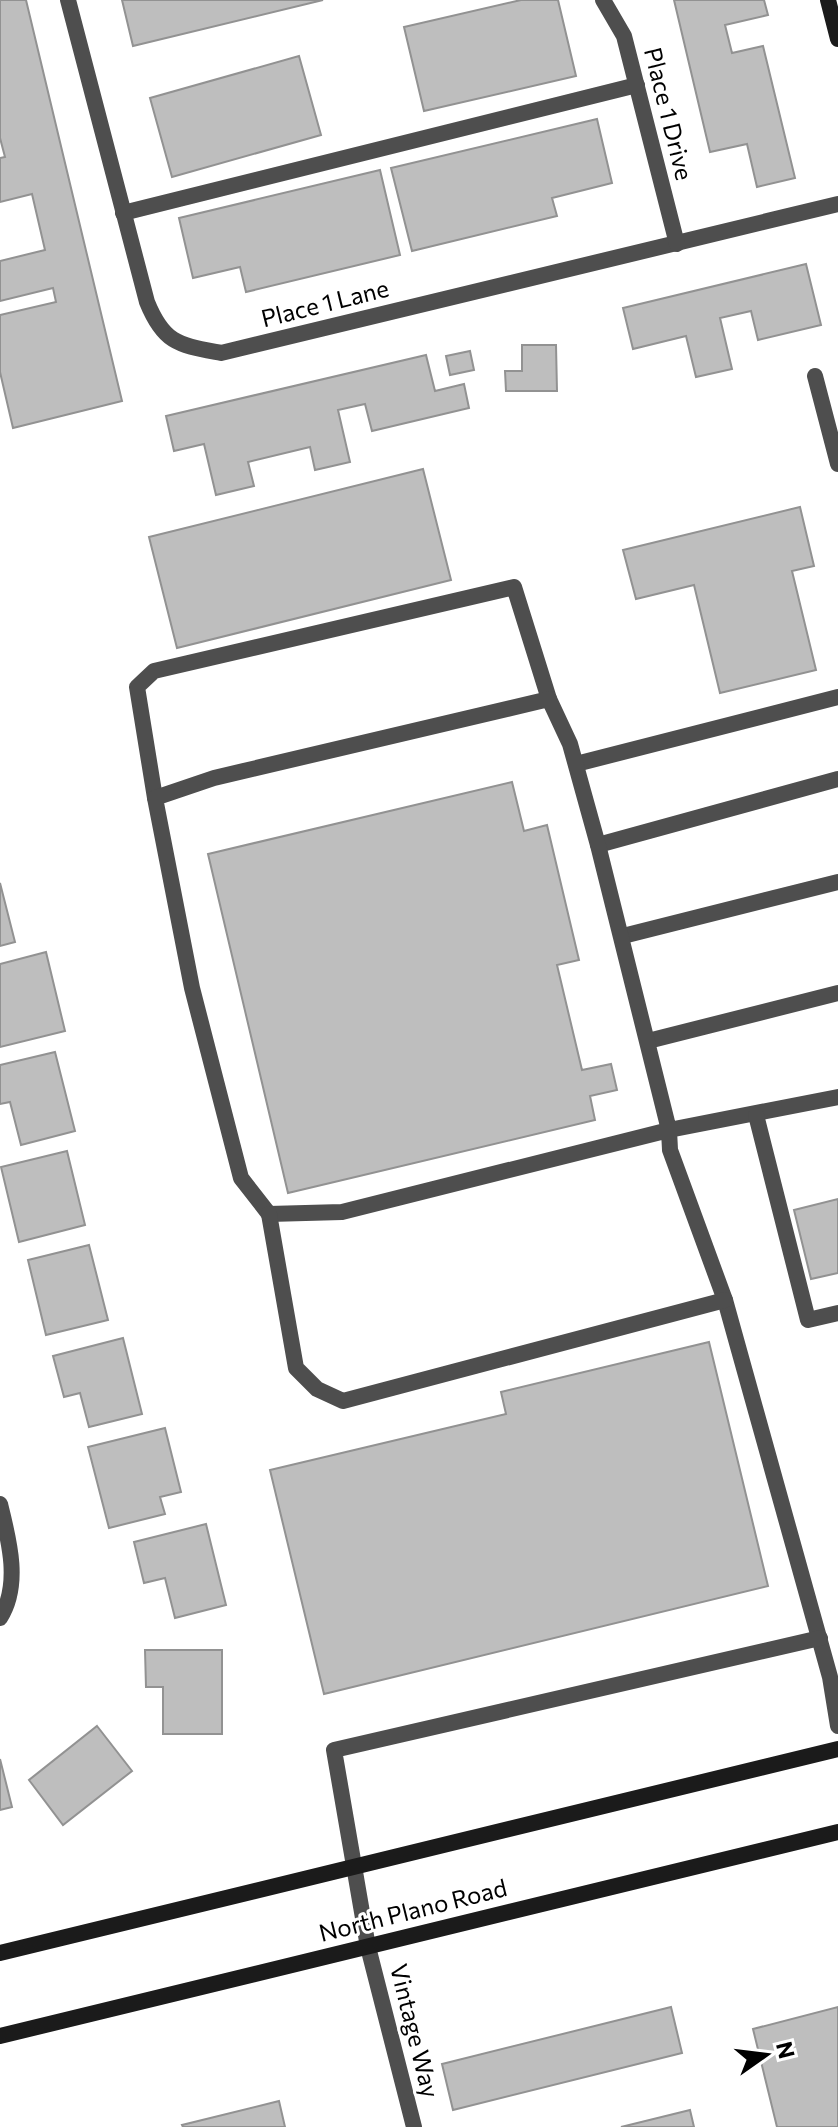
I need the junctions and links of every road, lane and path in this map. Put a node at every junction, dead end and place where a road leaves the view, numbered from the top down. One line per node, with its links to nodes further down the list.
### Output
1 (68, 0): 7 (street, Place 1 Lane)
2 (603, 0): 5 (street, Place 1 Drive)
3 (828, 0): 4 (main road)
4 (838, 39)
5 (637, 85): 7 (street); 8 (street, Place 1 Drive)
6 (838, 204): 8 (street, Place 1 Lane)
7 (123, 213): 8 (street, Place 1 Lane)
8 (677, 244)
9 (815, 376): 10 (street)
10 (838, 464)
11 (838, 697): 13 (street)
12 (549, 699): 13 (street); 15 (street); 15 (street)
13 (576, 764): 16 (street)
14 (838, 779): 16 (street)
15 (155, 798): 24 (street)
16 (598, 845): 18 (street)
17 (838, 882): 18 (street)
18 (623, 936): 20 (street)
19 (838, 993): 20 (street)
20 (648, 1041): 23 (street)
21 (838, 1097): 22 (street)
22 (756, 1115): 23 (street); 26 (street)
23 (669, 1130): 24 (street); 25 (street)
24 (269, 1214): 25 (street)
25 (725, 1300): 29 (street)
26 (838, 1313)
27 (0, 1504): 28 (street)
28 (1, 1617)
29 (820, 1638): 30 (street); 33 (street, Vintage Way)
30 (838, 1726)
31 (838, 1749): 33 (main road)
32 (838, 1832): 34 (main road, North Plano Road)
33 (351, 1865): 34 (street, Vintage Way); 35 (main road)
34 (368, 1947): 36 (main road, North Plano Road); 37 (street, Vintage Way)
35 (0, 1953)
36 (0, 2036)
37 (414, 2127)

